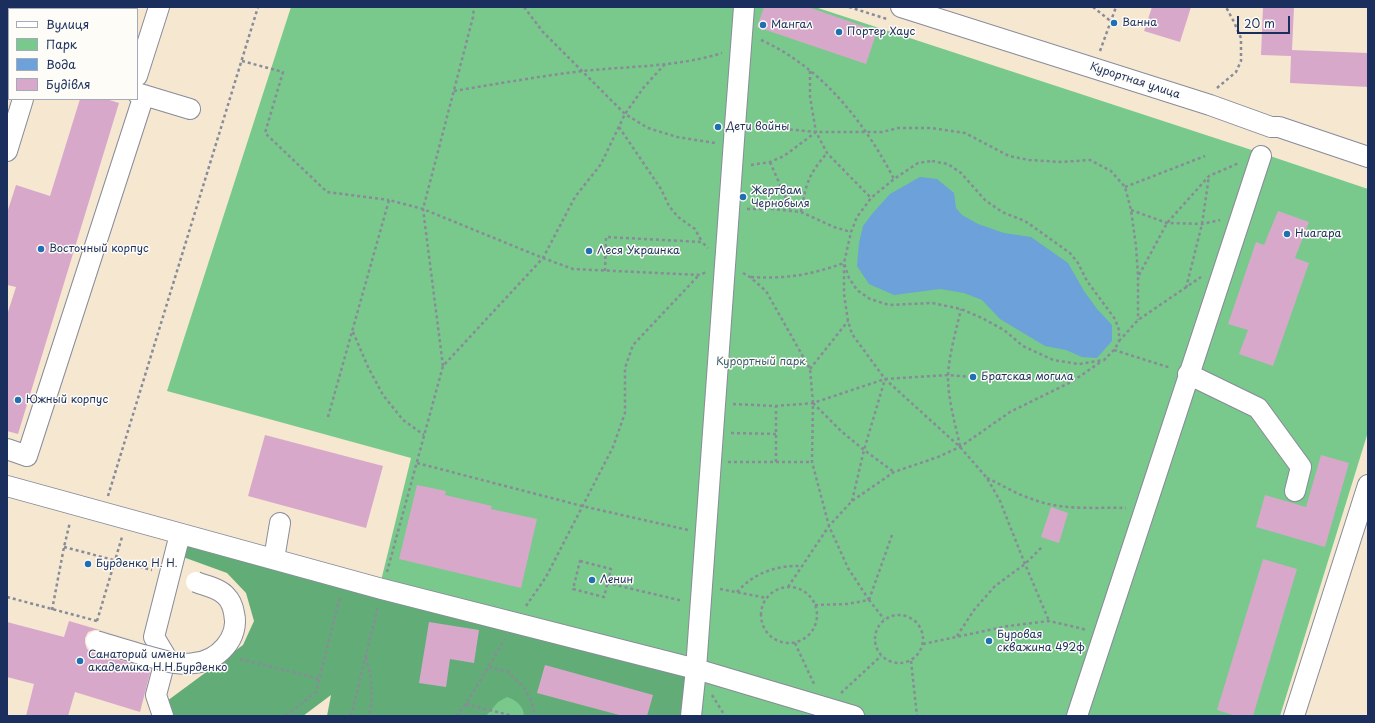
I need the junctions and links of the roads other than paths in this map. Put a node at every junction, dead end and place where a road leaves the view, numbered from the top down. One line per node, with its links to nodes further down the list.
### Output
1 (159, 7): 4 (street)
2 (744, 7): 21 (street)
3 (901, 7): 8 (street, Курортная улица)
4 (138, 73)
5 (141, 94): 7 (street); 12 (street)
6 (24, 100): 9 (street)
7 (190, 110)
8 (1266, 142): 10 (street, Курортная улица); 11 (street)
9 (7, 151)
10 (1368, 157)
11 (1188, 374): 15 (street); 25 (street)
12 (7, 450)
13 (1368, 485): 26 (street)
14 (7, 486): 17 (street)
15 (1295, 491)
16 (280, 523): 18 (street)
17 (180, 534): 18 (street); 19 (street)
18 (274, 559): 21 (street)
19 (170, 575): 20 (street, bridge); 22 (street)
20 (96, 641)
21 (696, 669): 23 (street); 24 (street)
22 (163, 716)
23 (691, 716)
24 (854, 716)
25 (1077, 716)
26 (1294, 716)

